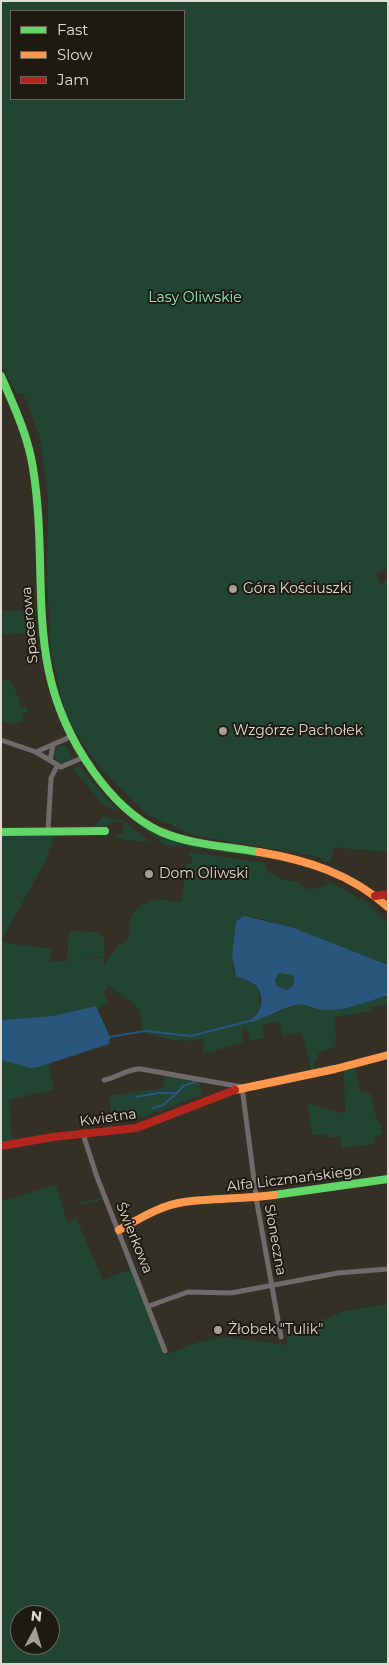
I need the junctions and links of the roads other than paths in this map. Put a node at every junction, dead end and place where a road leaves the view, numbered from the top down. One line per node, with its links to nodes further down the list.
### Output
1 (1, 376): 2 (street, Spacerowa)
2 (70, 737): 4 (street); 6 (street, Spacerowa)
3 (1, 740): 5 (street)
4 (52, 746): 5 (street); 7 (street)
5 (36, 752): 7 (street)
6 (82, 758): 8 (street); 13 (street, Spacerowa)
7 (50, 760): 8 (street)
8 (57, 766): 9 (street)
9 (48, 831): 10 (street); 11 (street)
10 (106, 831)
11 (1, 832)
12 (388, 894): 13 (street)
13 (376, 896): 14 (street, Spacerowa)
14 (386, 903)
15 (388, 1055): 17 (street, Kwietna)
16 (104, 1080): 17 (street, Kwietna)
17 (242, 1087): 18 (street, Kwietna); 21 (street, Słoneczna)
18 (83, 1134): 19 (street, Kwietna); 22 (street, Świerkowa)
19 (1, 1146)
20 (388, 1179): 21 (street, Alfa Liczmańskiego)
21 (256, 1198): 22 (street, Alfa Liczmańskiego); 24 (street, Słoneczna)
22 (119, 1230): 25 (street, Świerkowa)
23 (388, 1269): 24 (street)
24 (271, 1286): 25 (street); 26 (street, Słoneczna)
25 (149, 1306): 27 (street, Świerkowa)
26 (281, 1337)
27 (165, 1351)

